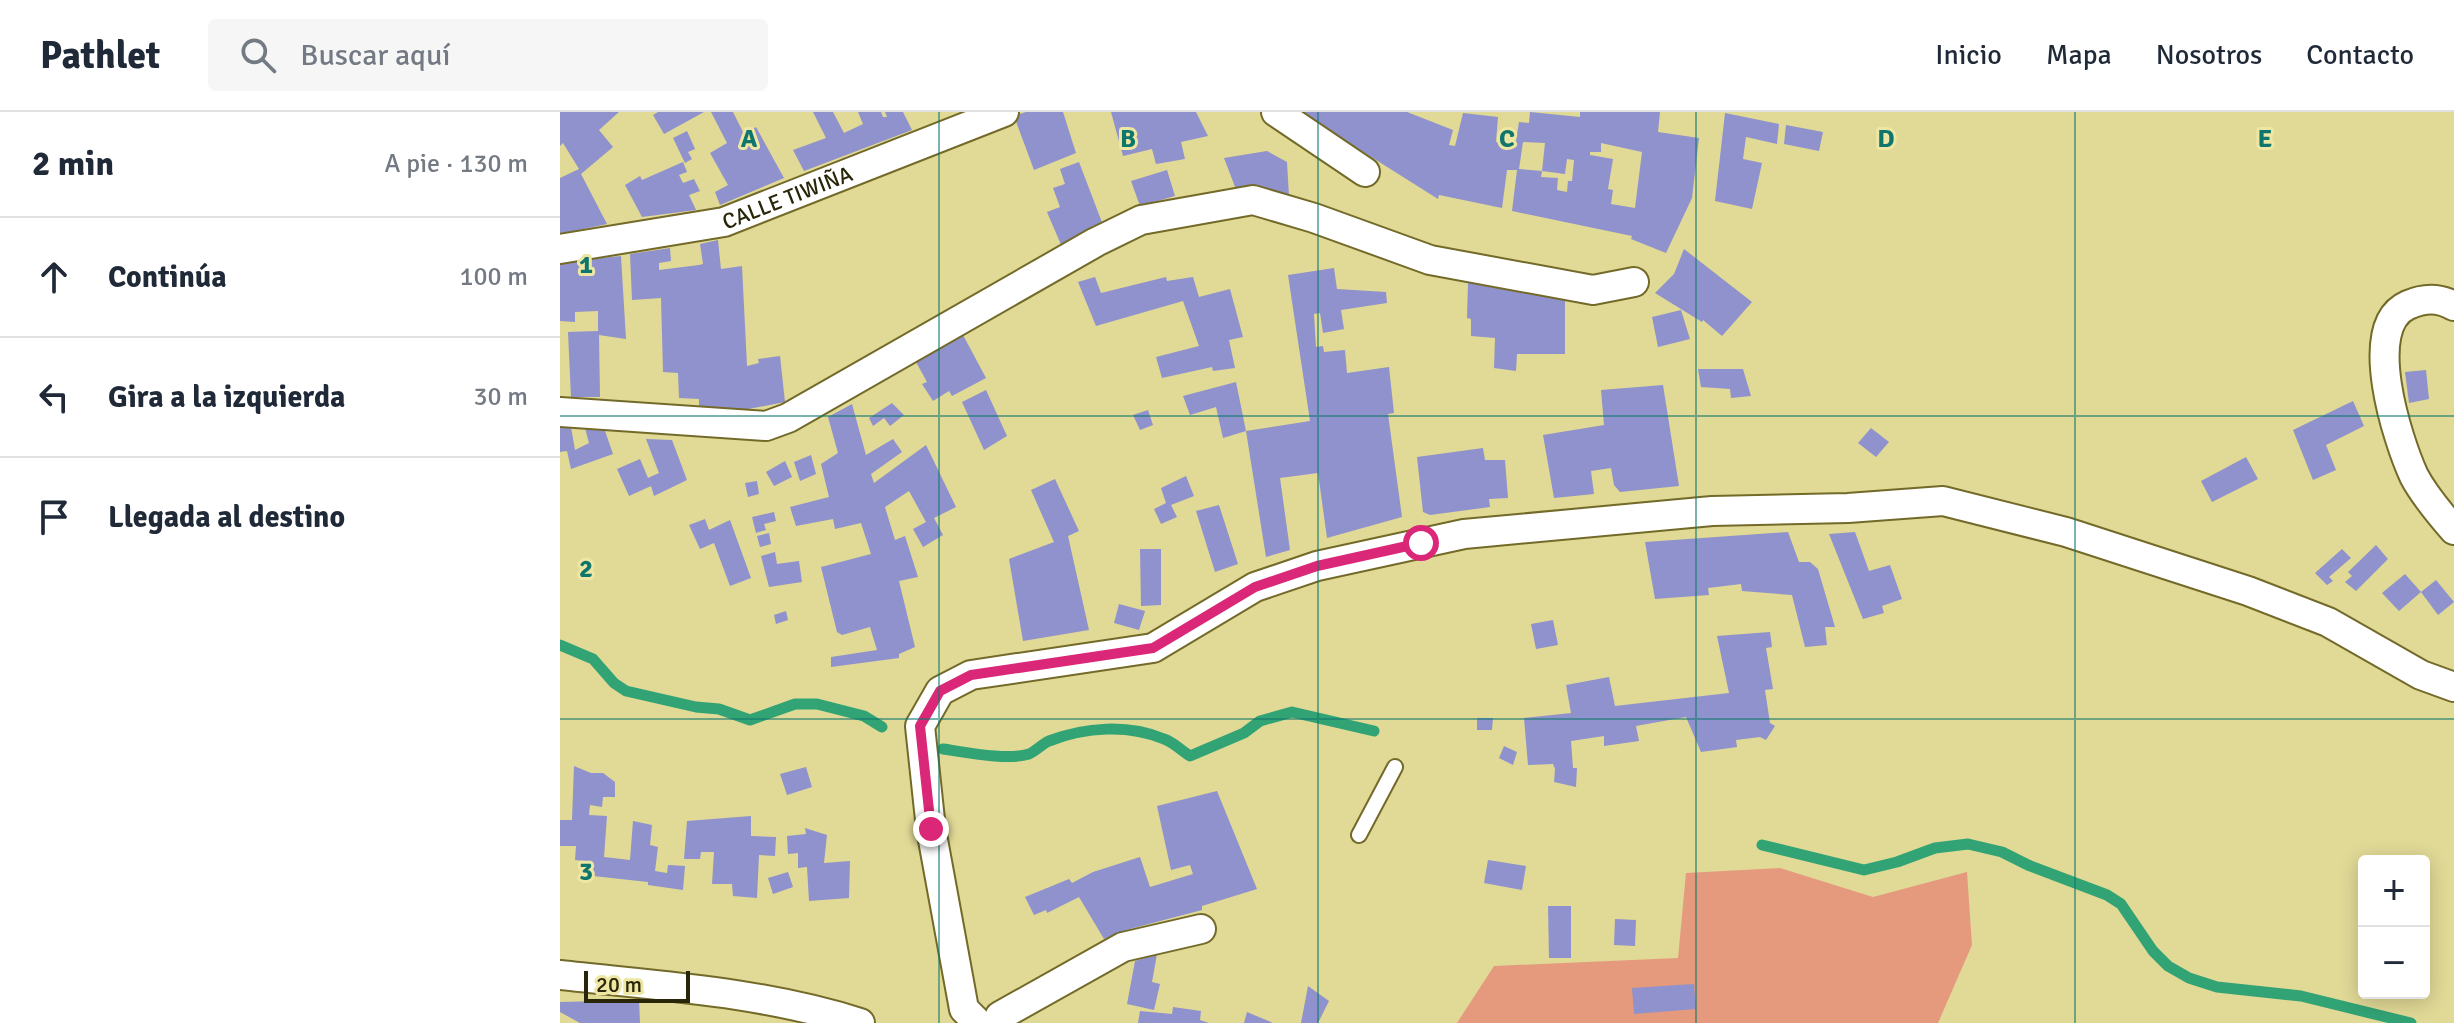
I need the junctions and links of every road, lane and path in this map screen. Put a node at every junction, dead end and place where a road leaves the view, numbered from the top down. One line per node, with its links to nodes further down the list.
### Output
1 (1004, 112): 4 (street, CALLE TIWIÑA)
2 (1276, 112): 3 (street)
3 (1365, 172)
4 (560, 249)
5 (1634, 282): 7 (street)
6 (2454, 306): 8 (street)
7 (560, 412)
8 (2454, 530)
9 (2454, 687): 15 (street)
10 (1395, 767): 11 (lane)
11 (1359, 835)
12 (1201, 929): 16 (street)
13 (560, 975): 14 (street)
14 (860, 1023)
15 (978, 1023)
16 (1000, 1023)

